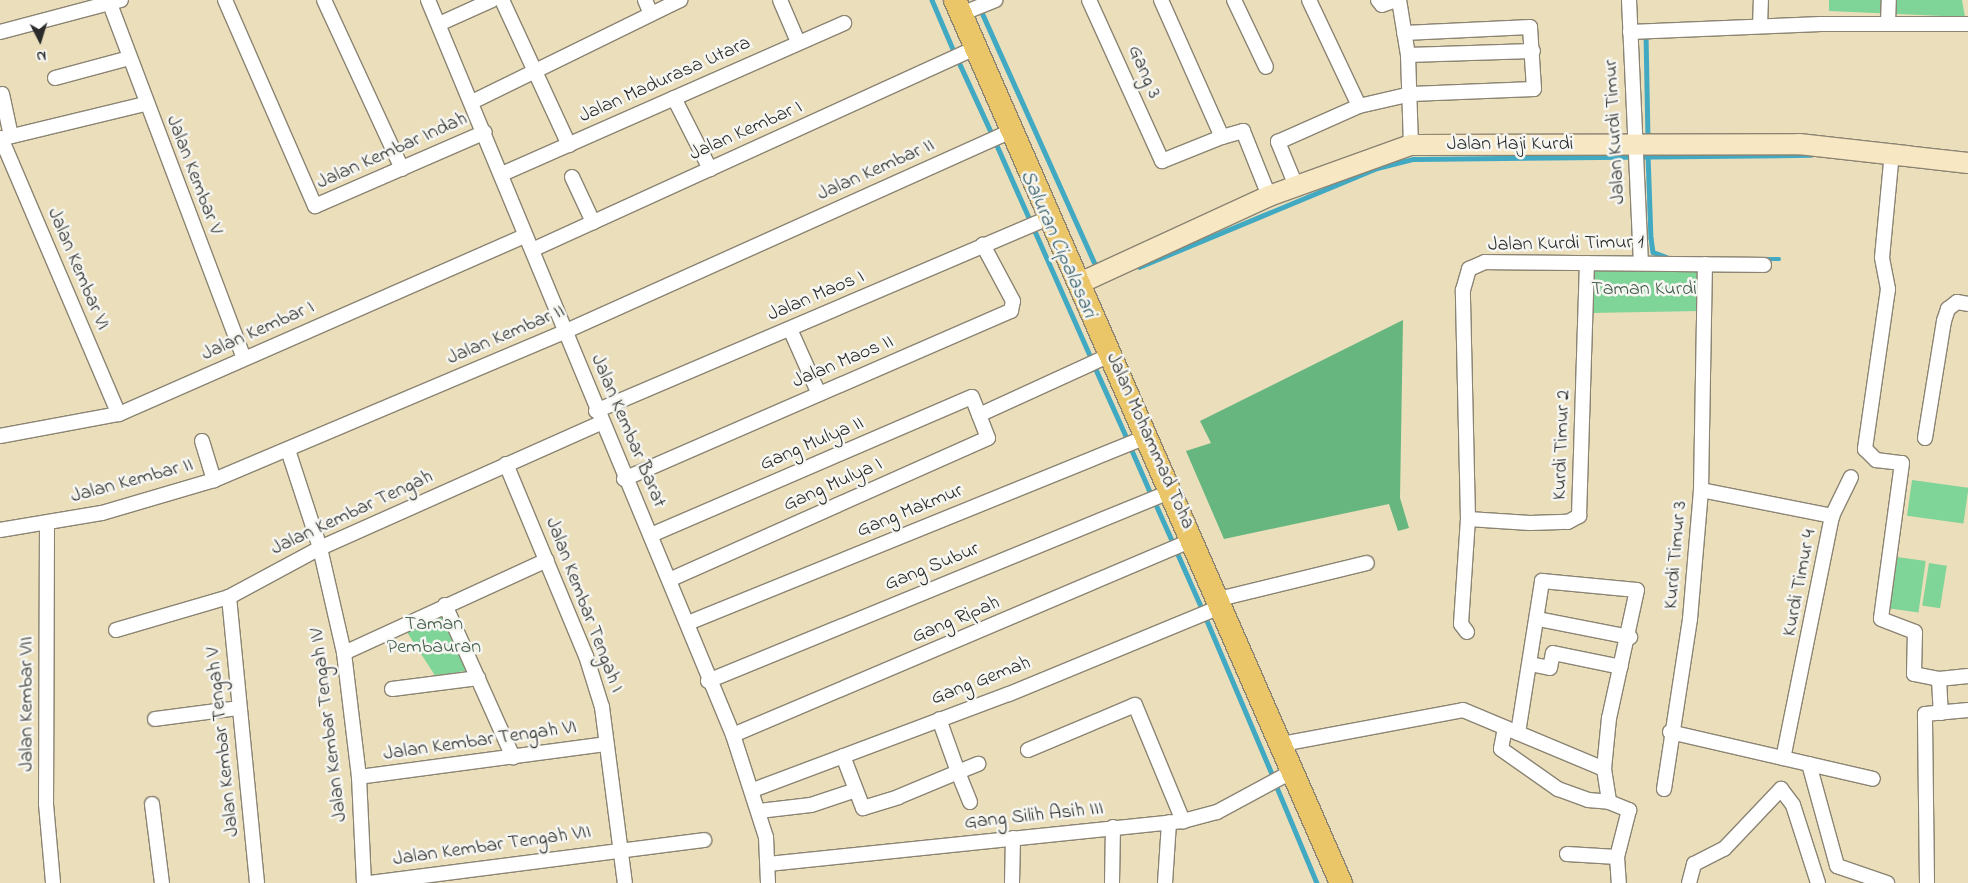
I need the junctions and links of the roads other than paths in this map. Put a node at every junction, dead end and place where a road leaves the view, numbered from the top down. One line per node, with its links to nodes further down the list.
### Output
1 (225, 0): 53 (street, Jalan Kembar Indah)
2 (324, 0): 53 (street)
3 (428, 0): 24 (street, Jalan Kembar Barat)
4 (492, 0): 24 (street)
5 (502, 0): 36 (street)
6 (645, 0): 21 (street)
7 (680, 0): 21 (street)
8 (780, 0): 30 (street)
9 (995, 0): 20 (street)
10 (1089, 0): 47 (street, Gang 3)
11 (1161, 0): 47 (street)
12 (1234, 0): 35 (street)
13 (1309, 0): 43 (street)
14 (1378, 0): 15 (street)
15 (1397, 0): 28 (street)
16 (1629, 0): 29 (street, Jalan Kurdi Timur)
17 (1761, 0): 26 (street)
18 (1889, 0): 23 (street)
19 (116, 2): 27 (street); 34 (street, Jalan Kembar V)
20 (958, 7): 31 (main road, Jalan Mohammad Toha)
21 (651, 14): 36 (street)
22 (844, 23): 30 (street, Jalan Madurasa Utara)
23 (1888, 23): 25 (street); 26 (street)
24 (439, 24): 41 (street, Jalan Kembar Barat)
25 (1968, 24)
26 (1760, 26): 29 (street)
27 (0, 32)
28 (1404, 32): 32 (street); 33 (street)
29 (1630, 32): 50 (street, Jalan Kurdi Timur)
30 (798, 42): 40 (street, Jalan Madurasa Utara)
31 (976, 48): 44 (main road, Jalan Mohammad Toha); 54 (street, Jalan Kembar I)
32 (1533, 51): 33 (street); 39 (street)
33 (1408, 54): 39 (street)
34 (129, 58): 37 (street); 42 (street, Jalan Kembar V)
35 (1266, 67)
36 (536, 68): 41 (street); 49 (street)
37 (55, 78)
38 (2, 94): 46 (street, Jalan Kembar VI)
39 (1411, 94): 43 (street); 48 (street)
40 (674, 98): 49 (street, Jalan Madurasa Utara); 54 (street)
41 (472, 102): 45 (street, Jalan Kembar Barat)
42 (145, 104): 46 (street); 73 (street, Jalan Kembar V)
43 (1358, 106): 57 (street)
44 (1012, 131): 59 (main road, Jalan Mohammad Toha); 71 (street, Jalan Kembar II)
45 (485, 132): 53 (street, Jalan Kembar Indah); 55 (street, Jalan Kembar Barat)
46 (4, 138): 75 (street, Jalan Kembar VI)
47 (1222, 138): 58 (street)
48 (1411, 144): 50 (street, Jalan Haji Kurdi); 57 (street, Jalan Haji Kurdi)
49 (568, 145): 55 (street, Jalan Madurasa Utara)
50 (1635, 152): 51 (street, Jalan Haji Kurdi); 64 (street, Jalan Kurdi Timur)
51 (1892, 155): 52 (street, Jalan Haji Kurdi); 112 (street)
52 (1968, 163)
53 (402, 169)
54 (710, 169): 60 (street, Jalan Kembar I)
55 (502, 174): 61 (street, Jalan Kembar Barat)
56 (572, 177): 60 (street)
57 (1296, 186): 58 (street, Jalan Haji Kurdi)
58 (1269, 196): 68 (street, Jalan Haji Kurdi)
59 (1042, 221): 62 (street, Jalan Maos I); 68 (main road, Jalan Mohammad Toha)
60 (593, 222): 63 (street, Jalan Kembar I)
61 (525, 236): 63 (street, Jalan Kembar Barat); 73 (street, Jalan Kembar I)
62 (984, 245): 70 (street, Jalan Maos I); 74 (street, Jalan Maos II)
63 (532, 250): 71 (street, Jalan Kembar Barat)
64 (1641, 262): 65 (street, Jalan Kurdi Timur 1); 66 (street, Jalan Kurdi Timur 1)
65 (1587, 263): 90 (street, Kurdi Timur 2); 90 (street, Jalan Kurdi Timur 1)
66 (1705, 264): 67 (street, Jalan Kurdi Timur 1); 87 (street, Kurdi Timur 3)
67 (1764, 265)
68 (1080, 283): 72 (main road, Jalan Mohammad Toha)
69 (1968, 304): 79 (street)
70 (790, 329): 74 (street); 77 (street, Jalan Maos I)
71 (564, 332): 77 (street, Jalan Kembar Barat); 82 (street, Jalan Kembar II)
72 (1112, 354): 76 (street); 80 (main road, Jalan Mohammad Toha)
73 (244, 359): 75 (street, Jalan Kembar I)
74 (819, 394): 85 (street, Jalan Maos II)
75 (119, 414): 78 (street, Jalan Kembar I)
76 (979, 415): 93 (street, Gang Mulya II); 98 (street, Gang Mulya I)
77 (599, 417): 83 (street, Jalan Kembar Tengah); 85 (street, Jalan Kembar Barat)
78 (0, 436)
79 (1925, 438)
80 (1139, 440): 88 (main road, Jalan Mohammad Toha); 103 (street, Gang Makmur)
81 (202, 441): 86 (street)
82 (288, 450): 86 (street, Jalan Kembar II); 95 (street, Jalan Kembar Tengah IV)
83 (506, 464): 95 (street, Jalan Kembar Tengah); 96 (street, Jalan Kembar Tengah I)
84 (1851, 477): 89 (street)
85 (624, 479): 93 (street, Jalan Kembar Barat)
86 (214, 480): 91 (street, Jalan Kembar II)
87 (1701, 490): 89 (street, Kurdi Timur 4); 121 (street, Kurdi Timur 3)
88 (1172, 491): 94 (main road, Jalan Mohammad Toha); 113 (street, Gang Subur)
89 (1832, 516): 128 (street, Kurdi Timur 4)
90 (1468, 519): 105 (street)
91 (47, 524): 92 (street, Jalan Kembar II); 152 (street, Jalan Kembar VII)
92 (0, 530)
93 (651, 535): 98 (street, Jalan Kembar Barat)
94 (1194, 540): 100 (main road, Jalan Mohammad Toha); 122 (street, Gang Ripah)
95 (320, 548): 99 (street, Jalan Kembar Tengah); 107 (street, Jalan Kembar Tengah IV)
96 (547, 560): 101 (street); 123 (street, Jalan Kembar Tengah I)
97 (1367, 563): 100 (street, Gang Gemah)
98 (672, 579): 103 (street, Jalan Kembar Barat)
99 (229, 597): 104 (street, Jalan Kembar Tengah); 115 (street, Jalan Kembar Tengah V)
100 (1221, 603): 119 (street, Gang Gemah); 124 (main road, Jalan Mohammad Toha)
101 (445, 605): 107 (street); 111 (street)
102 (1538, 619): 106 (street); 106 (street); 108 (street)
103 (694, 621): 113 (street, Jalan Kembar Barat)
104 (116, 630)
105 (1467, 632)
106 (1630, 637): 109 (street)
107 (344, 653): 134 (street, Jalan Kembar Tengah IV)
108 (1530, 664): 109 (street); 120 (street)
109 (1621, 667): 131 (street)
110 (1968, 676): 112 (street)
111 (478, 678): 114 (street); 127 (street)
112 (1939, 679): 117 (street)
113 (708, 681): 122 (street, Jalan Kembar Barat)
114 (392, 689)
115 (238, 708): 118 (street); 154 (street, Jalan Kembar Tengah V)
116 (1968, 710): 117 (street)
117 (1941, 713): 167 (street)
118 (155, 719)
119 (939, 719): 126 (street, Gang Gemah); 133 (street)
120 (1512, 730): 124 (street); 131 (street); 140 (street)
121 (1670, 732): 128 (street); 136 (street, Kurdi Timur 3)
122 (733, 735): 137 (street, Jalan Kembar Barat)
123 (606, 744): 127 (street, Jalan Kembar Tengah VI); 148 (street, Jalan Kembar Tengah I)
124 (1282, 744): 132 (main road, Jalan Mohammad Toha)
125 (1028, 750): 143 (street)
126 (843, 756): 137 (street, Gang Gemah); 138 (street)
127 (513, 757): 134 (street, Jalan Kembar Tengah VI)
128 (1783, 758): 130 (street)
129 (978, 764): 133 (street)
130 (1809, 764): 135 (street); 166 (street)
131 (1604, 769): 140 (street)
132 (1293, 771): 143 (street, Gang Silih Asih III); 162 (main road, Jalan Mohammad Toha)
133 (958, 772): 138 (street); 139 (street)
134 (358, 777): 155 (street, Jalan Kembar Tengah IV)
135 (1873, 779)
136 (1664, 789)
137 (753, 790): 142 (street, Jalan Kembar Barat)
138 (856, 790): 142 (street)
139 (970, 802)
140 (1609, 802): 150 (street)
141 (152, 804): 153 (street)
142 (759, 811): 151 (street, Jalan Kembar Barat)
143 (1183, 821): 144 (street, Gang Silih Asih III)
144 (1169, 822): 145 (street, Gang Silih Asih III); 161 (street)
145 (1113, 827): 146 (street, Gang Silih Asih III); 160 (street)
146 (1013, 838): 151 (street, Gang Silih Asih III); 159 (street)
147 (704, 840): 148 (street, Jalan Kembar Tengah VII)
148 (620, 848): 156 (street, Jalan Kembar Tengah VII); 157 (street, Jalan Kembar Tengah I)
149 (1567, 854): 150 (street)
150 (1617, 857): 163 (street)
151 (768, 864): 158 (street, Jalan Kembar Barat)
152 (53, 883)
153 (162, 883)
154 (257, 883)
155 (364, 883)
156 (368, 883)
157 (625, 883)
158 (768, 883)
159 (1012, 883)
160 (1112, 883)
161 (1165, 883)
162 (1341, 883)
163 (1619, 883)
164 (1688, 883): 165 (street)
165 (1818, 883)
166 (1887, 883)
167 (1927, 883)

